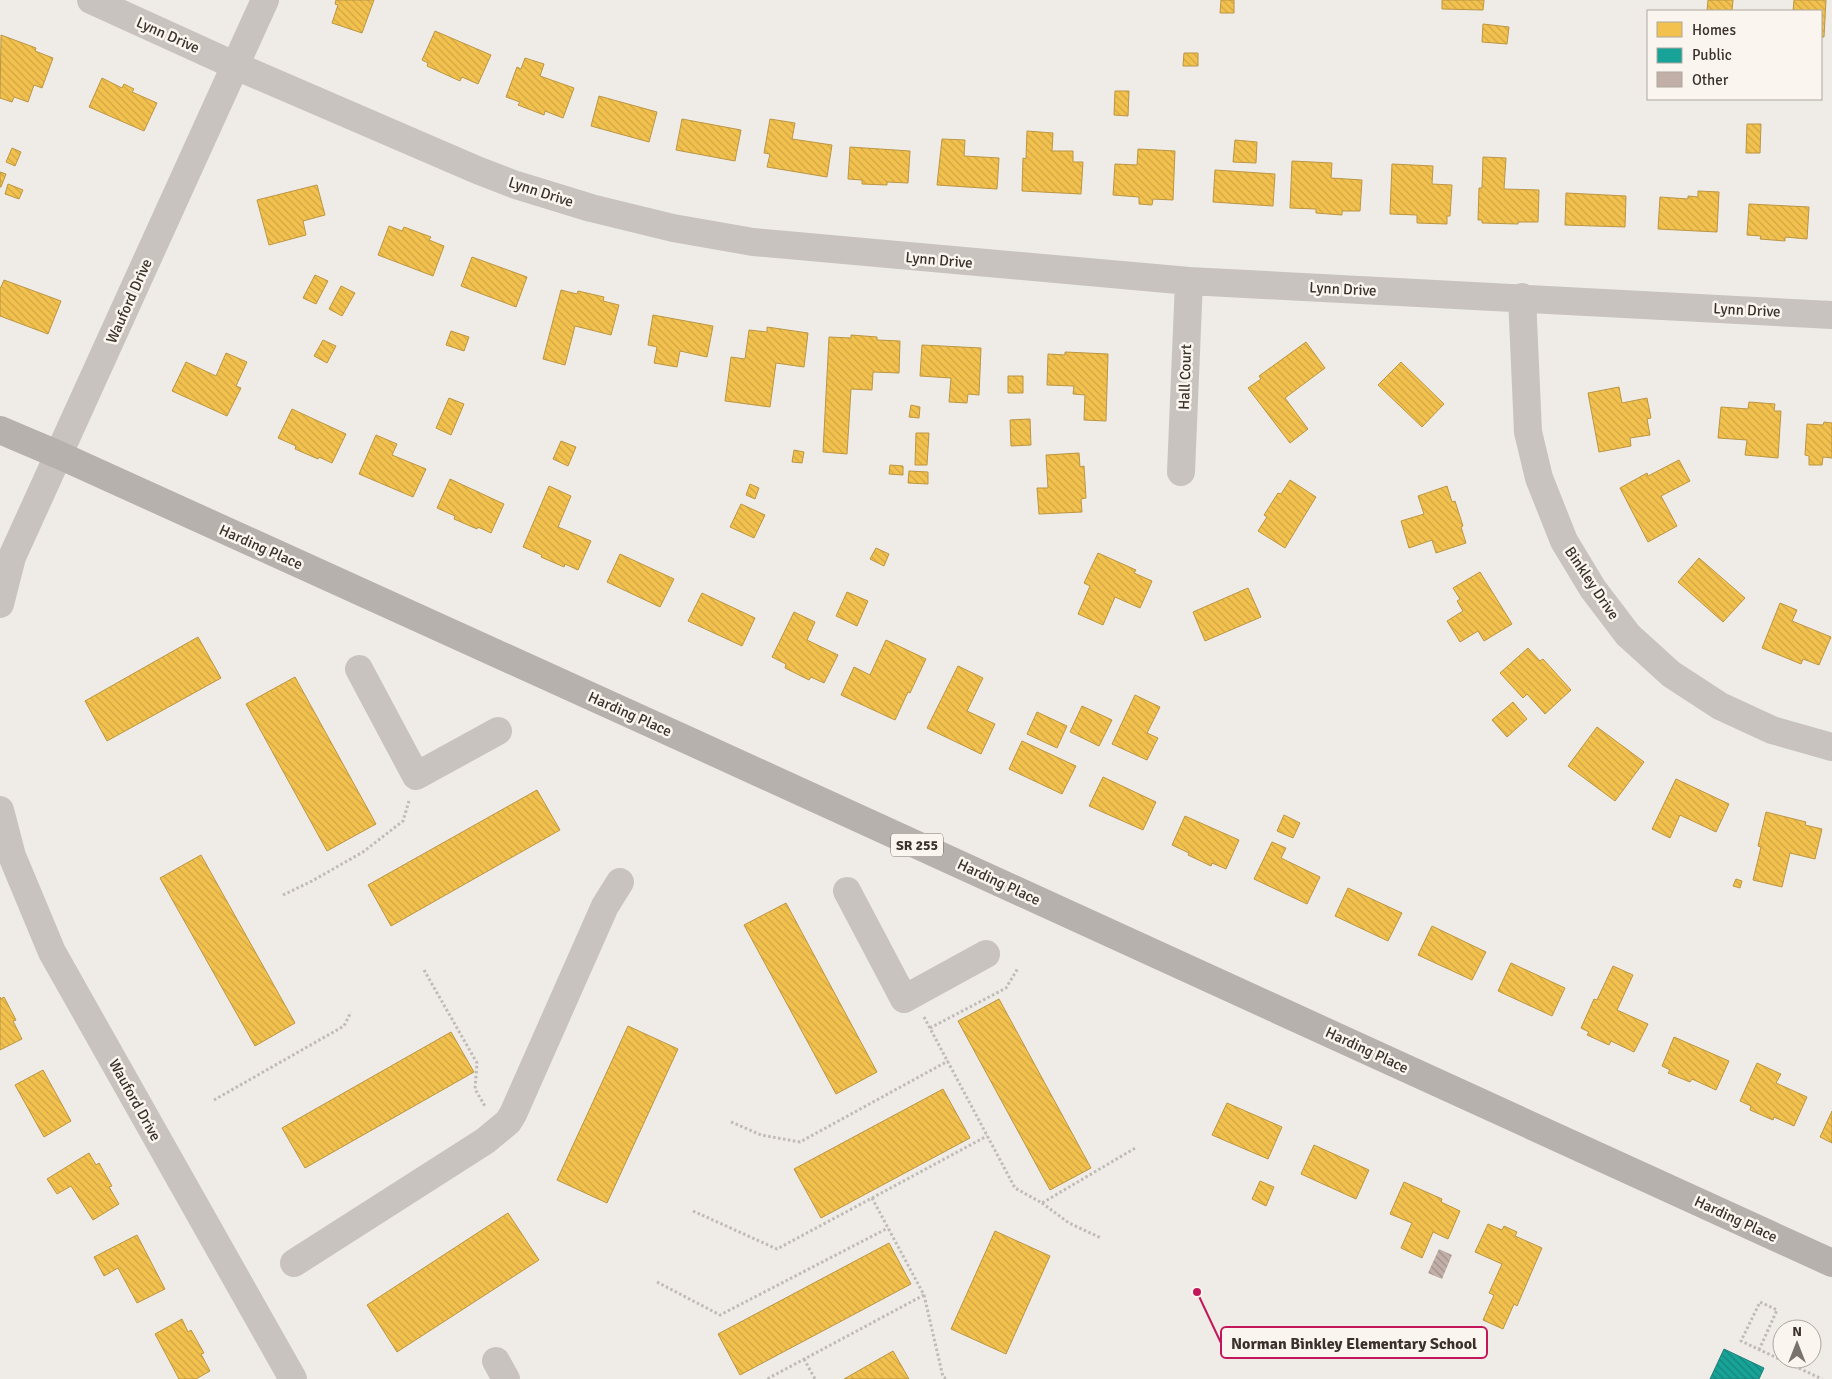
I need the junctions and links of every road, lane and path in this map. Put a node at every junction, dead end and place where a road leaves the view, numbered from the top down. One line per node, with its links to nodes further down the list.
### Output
1 (91, 0): 3 (street, Lynn Drive)
2 (265, 0): 3 (street, Wauford Drive)
3 (236, 66): 4 (street, Lynn Drive); 8 (street, Wauford Drive)
4 (1188, 281): 5 (street, Lynn Drive); 9 (street, Hall Court)
5 (1522, 298): 6 (street, Lynn Drive); 13 (street, Binkley Drive)
6 (1832, 314)
7 (0, 430): 8 (main road, Harding Place / SR 255)
8 (59, 455): 10 (street, Wauford Drive); 37 (main road, Harding Place / SR 255)
9 (1181, 472)
10 (0, 604)
11 (359, 669): 14 (street)
12 (498, 731): 14 (street)
13 (1832, 746)
14 (416, 776): 18 (path)
15 (0, 810): 42 (street, Wauford Drive)
16 (620, 882): 28 (street)
17 (847, 891): 22 (street)
18 (283, 895)
19 (986, 954): 22 (street)
20 (1018, 968): 24 (path)
21 (424, 970): 28 (path)
22 (912, 994): 24 (path)
23 (351, 1012): 26 (path)
24 (930, 1028): 25 (path)
25 (948, 1061): 27 (path); 29 (path)
26 (214, 1100)
27 (731, 1122)
28 (499, 1130): 36 (street)
29 (987, 1136): 31 (path); 32 (path)
30 (1137, 1147): 32 (path)
31 (872, 1198): 33 (path); 34 (path)
32 (1042, 1203): 35 (path)
33 (693, 1211)
34 (888, 1228): 38 (path); 39 (path)
35 (1101, 1238)
36 (294, 1263)
37 (1832, 1263)
38 (657, 1282)
39 (924, 1295): 41 (path); 45 (path)
40 (1759, 1350): 40 (path); 46 (path)
41 (804, 1359): 43 (path); 44 (path)
42 (293, 1379)
43 (767, 1379)
44 (815, 1379)
45 (947, 1379)
46 (1822, 1379)

